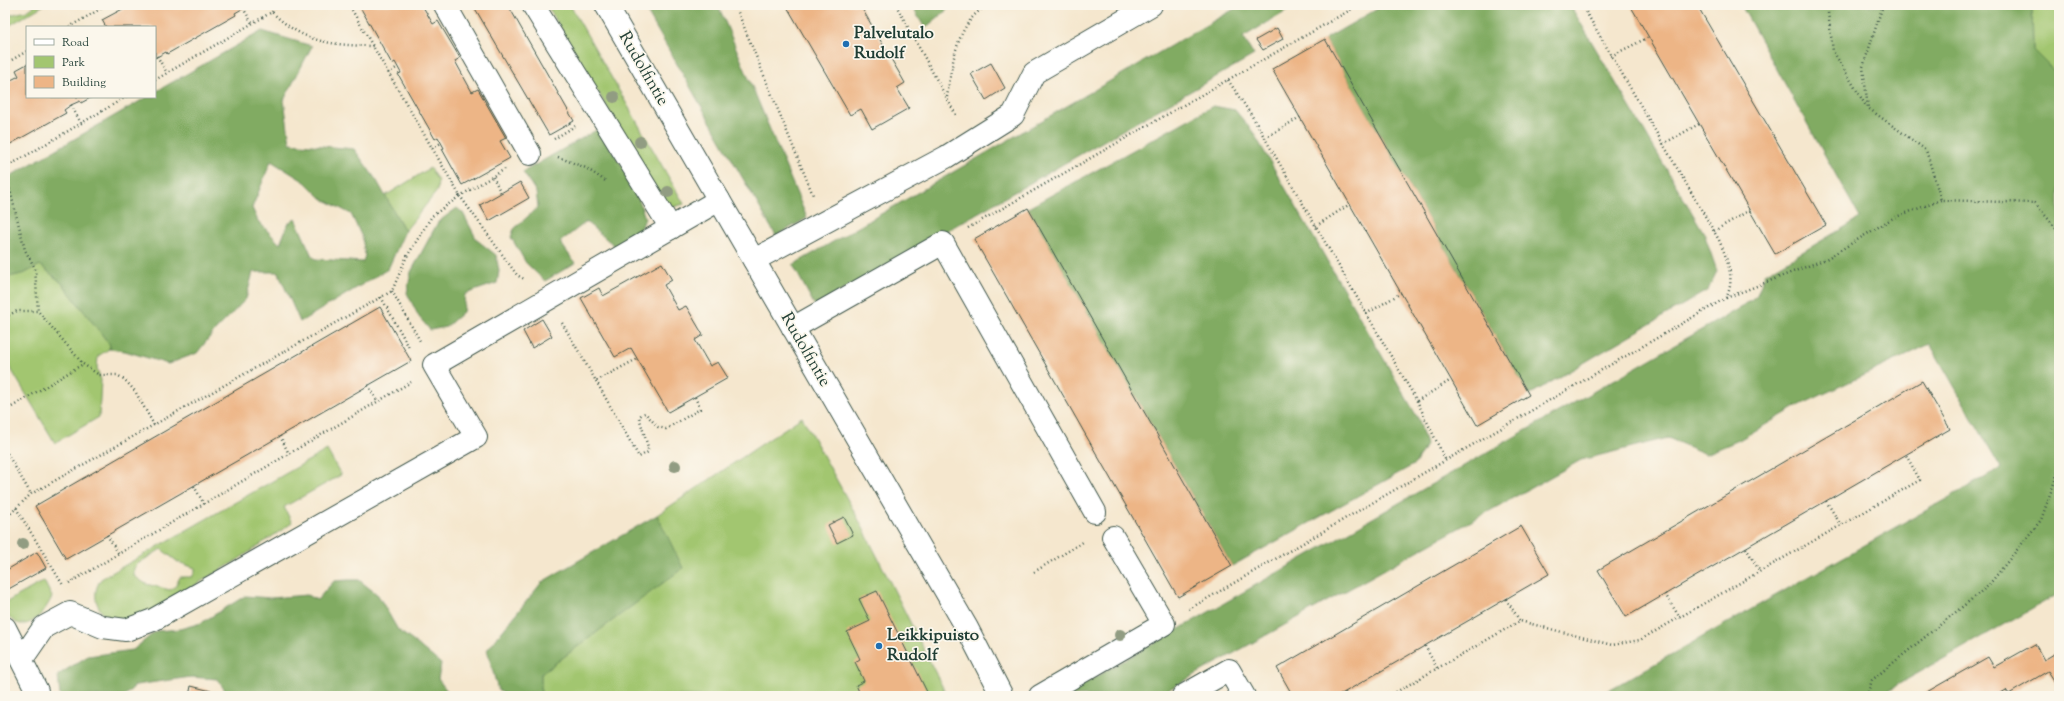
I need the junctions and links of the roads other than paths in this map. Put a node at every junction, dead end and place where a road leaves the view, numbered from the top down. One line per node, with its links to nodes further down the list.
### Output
1 (445, 5): 5 (street)
2 (533, 5): 7 (street)
3 (606, 5): 6 (street, Rudolfintie)
4 (1151, 5): 8 (street)
5 (530, 154)
6 (719, 200): 7 (street); 8 (street, Rudolfintie)
7 (670, 228): 13 (street)
8 (754, 260): 9 (street, Rudolfintie)
9 (793, 328): 10 (street); 15 (street, Rudolfintie)
10 (1095, 512)
11 (1112, 537): 16 (street)
12 (5, 628): 13 (street)
13 (22, 659): 14 (street)
14 (37, 696)
15 (1002, 696)
16 (1040, 696)
17 (1183, 696): 18 (street)
18 (1244, 696)

